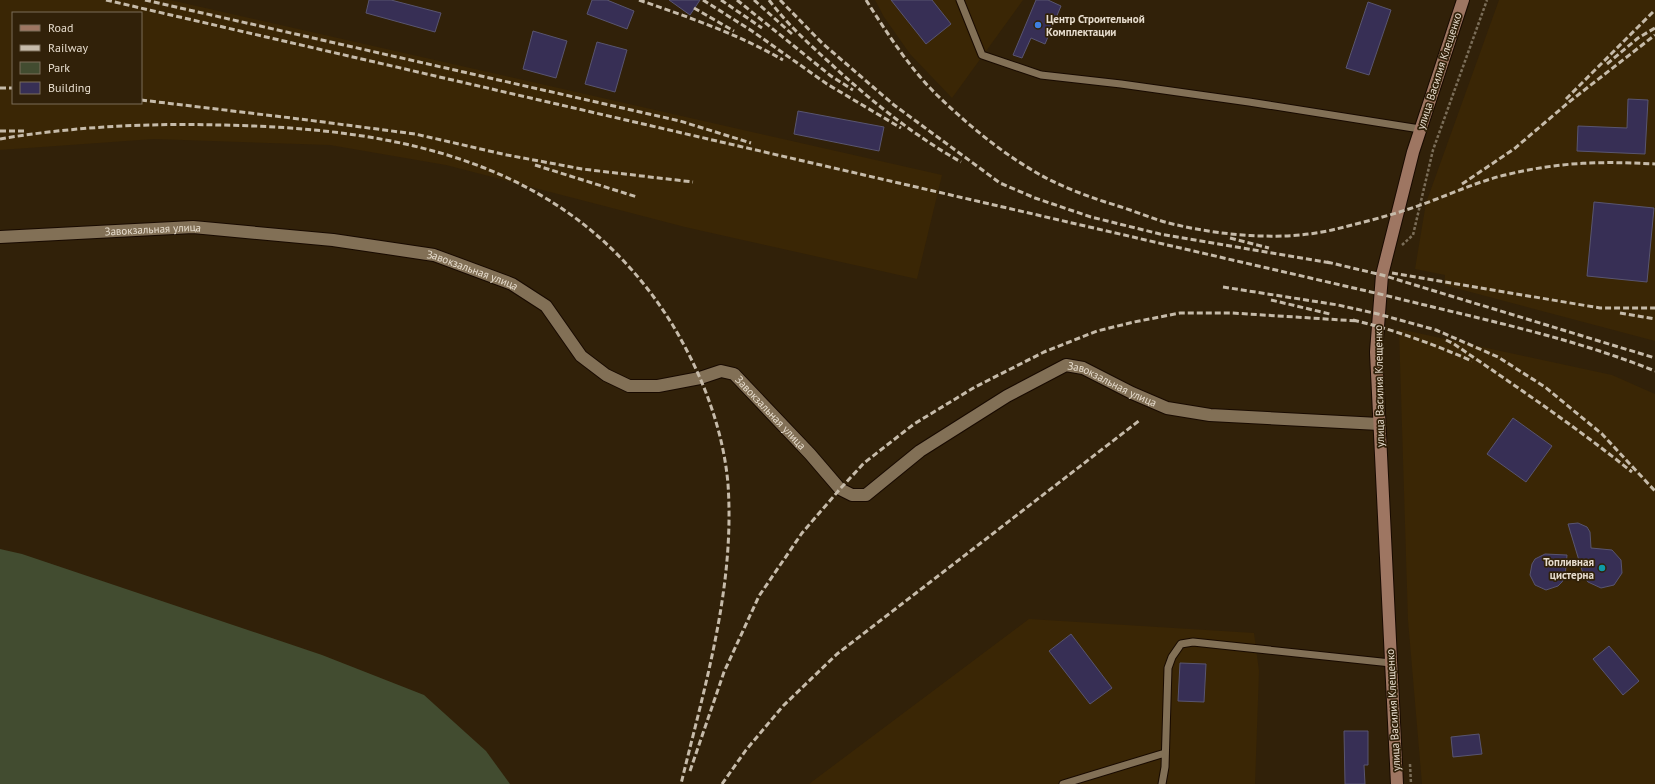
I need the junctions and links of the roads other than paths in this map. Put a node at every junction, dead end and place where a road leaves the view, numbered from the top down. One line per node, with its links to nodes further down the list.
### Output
1 (960, 0): 3 (lane)
2 (1463, 0): 3 (street, улица Василия Клещенко)
3 (1420, 129): 5 (street, улица Василия Клещенко)
4 (0, 237): 5 (street, Завокзальная улица)
5 (1379, 424): 6 (street, улица Василия Клещенко)
6 (1391, 663): 7 (lane); 10 (street, улица Василия Клещенко)
7 (1165, 753): 8 (lane); 9 (lane)
8 (1063, 784)
9 (1162, 784)
10 (1397, 784)

